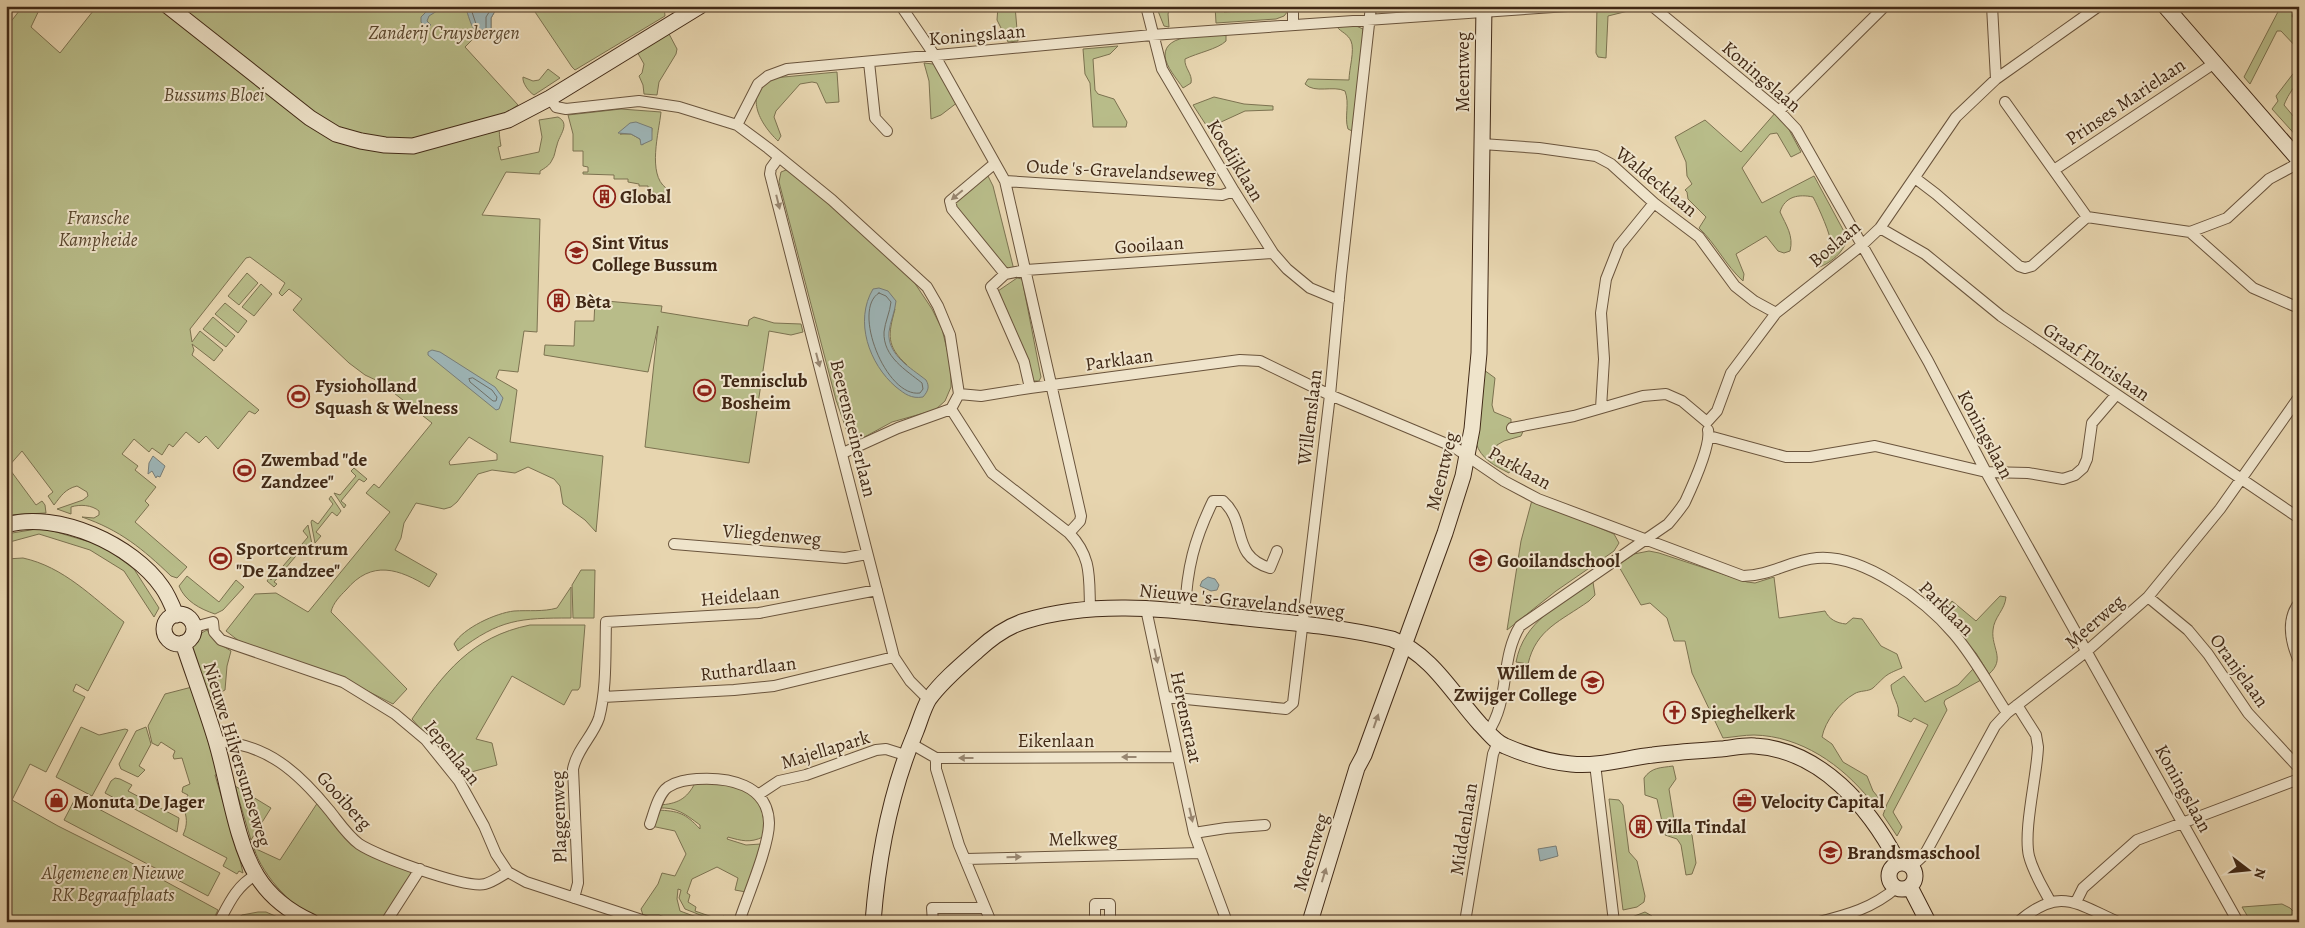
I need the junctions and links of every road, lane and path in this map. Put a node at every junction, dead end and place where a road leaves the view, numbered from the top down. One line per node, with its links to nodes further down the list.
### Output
1 (168, 6): 21 (street)
2 (700, 6): 21 (street)
3 (901, 6): 17 (street)
4 (1146, 6): 16 (street, Koedijklaan)
5 (1293, 6): 15 (street)
6 (1371, 6): 14 (street, Willemslaan)
7 (1568, 6): 13 (street, Koningslaan)
8 (1652, 6): 23 (street, Koningslaan)
9 (1886, 6): 23 (street)
10 (1992, 6): 20 (street)
11 (2099, 6): 20 (street, Boslaan)
12 (2165, 6): 19 (street)
13 (1483, 10): 14 (street, Koningslaan); 26 (street, Meentweg)
14 (1370, 21): 15 (street, Koningslaan); 42 (street, Willemslaan)
15 (1293, 24): 16 (street, Koningslaan)
16 (1152, 36): 17 (street, Koningslaan); 33 (street, Koedijklaan)
17 (935, 56): 18 (street, Koningslaan); 29 (street)
18 (869, 62): 24 (street, Koningslaan); 25 (street)
19 (2216, 62): 28 (street); 30 (street, Prinses Marielaan)
20 (1996, 79): 31 (street, Boslaan)
21 (550, 98): 24 (street)
22 (2006, 102): 30 (street)
23 (1779, 111): 38 (street, Koningslaan)
24 (737, 124): 27 (street)
25 (887, 131)
26 (1482, 144): 34 (street, Waldecklaan); 57 (street, Meentweg)
27 (778, 157): 47 (street); 56 (street, Beerensteinerlaan, one-way to 56)
28 (2299, 162): 37 (street)
29 (994, 164): 32 (street); 41 (street, one-way to 41)
30 (2054, 170): 35 (street)
31 (1915, 178): 35 (street); 36 (street, Boslaan)
32 (1005, 181): 33 (street, Oude 's-Gravelandseweg); 40 (street)
33 (1234, 191): 39 (street, Koedijklaan)
34 (1654, 203): 44 (street, Waldecklaan); 51 (street)
35 (2087, 217): 37 (street)
36 (1880, 228): 38 (street, Boslaan); 49 (street, Graaf Florislaan)
37 (2190, 232): 43 (street)
38 (1862, 245): 44 (street, Boslaan); 58 (street, Koningslaan)
39 (1274, 253): 40 (street, Gooilaan); 42 (street, Koedijklaan)
40 (1026, 270): 41 (street, Gooilaan); 45 (street)
41 (1005, 274): 46 (street)
42 (1339, 300): 48 (street, Willemslaan)
43 (2299, 308)
44 (1776, 313): 53 (street, Boslaan)
45 (1051, 385): 46 (street, Parklaan); 48 (street, Parklaan); 62 (street)
46 (1030, 388): 47 (street, Parklaan)
47 (959, 394): 52 (street)
48 (1330, 394): 57 (street, Parklaan); 75 (street, Willemslaan)
49 (2116, 395): 58 (street); 59 (street, Graaf Florislaan)
50 (2299, 397): 59 (street, Meerweg)
51 (1601, 408): 53 (street); 54 (street)
52 (951, 409): 56 (street); 62 (street)
53 (1707, 422): 55 (street)
54 (1512, 428)
55 (1709, 436): 58 (street); 63 (street)
56 (843, 453): 66 (street, Beerensteinerlaan)
57 (1467, 456): 63 (street, Parklaan); 78 (street, Meentweg)
58 (1986, 472): 79 (street, Koningslaan)
59 (2241, 478): 60 (street, Graaf Florislaan); 68 (street, Meerweg)
60 (2299, 518)
61 (6, 525): 73 (street)
62 (1069, 533): 70 (street)
63 (1645, 541): 86 (street, Parklaan); 87 (street, Middenlaan)
64 (674, 544): 66 (street, Vliegdenweg)
65 (1277, 551): 72 (street)
66 (867, 554): 67 (street, Beerensteinerlaan)
67 (876, 590): 74 (street, Heidelaan); 80 (street, Beerensteinerlaan)
68 (2148, 597): 79 (street, Meerweg); 93 (street, Oranjelaan)
69 (2299, 603): 81 (street)
70 (1090, 608): 71 (street, Nieuwe 's-Gravelandseweg); 84 (street)
71 (1146, 609): 72 (street, Nieuwe 's-Gravelandseweg); 83 (street, Herenstraat, one-way to 83)
72 (1185, 611): 75 (street, Nieuwe 's-Gravelandseweg)
73 (176, 615): 76 (street); 77 (street)
74 (606, 622): 82 (street, Plaggenweg)
75 (1301, 625): 78 (street, Nieuwe 's-Gravelandseweg); 83 (street, Willemslaan)
76 (194, 627): 77 (street); 104 (street, Iepenlaan)
77 (183, 643): 88 (street, Nieuwe Hilversumseweg)
78 (1405, 644): 87 (street, Nieuwe 's-Gravelandseweg); 124 (street, Meentweg, one-way to 78)
79 (2087, 651): 85 (street, Meerweg); 96 (street, Koningslaan)
80 (894, 657): 82 (street, Ruthardlaan); 84 (street, Beerensteinerlaan)
81 (2299, 661)
82 (603, 697): 107 (street, Plaggenweg)
83 (1166, 697): 90 (street, Herenstraat)
84 (929, 700): 89 (street)
85 (2017, 705): 86 (street, Meerweg); 108 (street)
86 (2007, 713): 102 (street, Meerweg)
87 (1493, 737): 92 (street, Nieuwe 's-Gravelandseweg); 125 (street, Middenlaan)
88 (216, 741): 103 (street, Gooiberg); 105 (street, Nieuwe Hilversumseweg)
89 (908, 749): 91 (street); 95 (street, Majellapark); 118 (street)
90 (1177, 757): 91 (street, Eikenlaan, one-way to 91); 99 (street, Herenstraat, one-way to 99)
91 (936, 758): 101 (street)
92 (1595, 764): 102 (street, Nieuwe 's-Gravelandseweg); 126 (street)
93 (2299, 768)
94 (2299, 779): 96 (street)
95 (758, 795): 97 (street); 117 (street)
96 (2183, 822): 109 (street); 131 (street, Koningslaan)
97 (650, 824)
98 (1265, 825): 99 (street)
99 (1194, 833): 100 (street, Herenstraat)
100 (1201, 853): 101 (street, Melkweg, one-way to 100); 123 (street, Herenstraat)
101 (966, 858): 110 (street)
102 (1905, 864): 106 (street); 106 (street)
103 (420, 869): 104 (street, Gooiberg); 114 (street)
104 (508, 872): 107 (street)
105 (256, 875): 112 (street, Nieuwe Hilversumseweg); 113 (street, Nieuwe Hilversumseweg)
106 (1903, 888): 127 (street); 128 (street)
107 (574, 898): 111 (street)
108 (2050, 901): 109 (street); 129 (street)
109 (2076, 902): 130 (street)
110 (984, 908): 119 (street); 120 (street)
111 (616, 911): 115 (street); 116 (street)
112 (219, 922)
113 (312, 922)
114 (386, 922)
115 (617, 922)
116 (648, 922)
117 (739, 922)
118 (873, 922)
119 (933, 922)
120 (991, 922)
121 (1096, 922): 122 (street)
122 (1110, 922)
123 (1227, 922)
124 (1310, 922)
125 (1465, 922)
126 (1614, 922)
127 (1819, 922)
128 (1928, 922)
129 (2018, 922)
130 (2118, 922)
131 (2238, 922)

